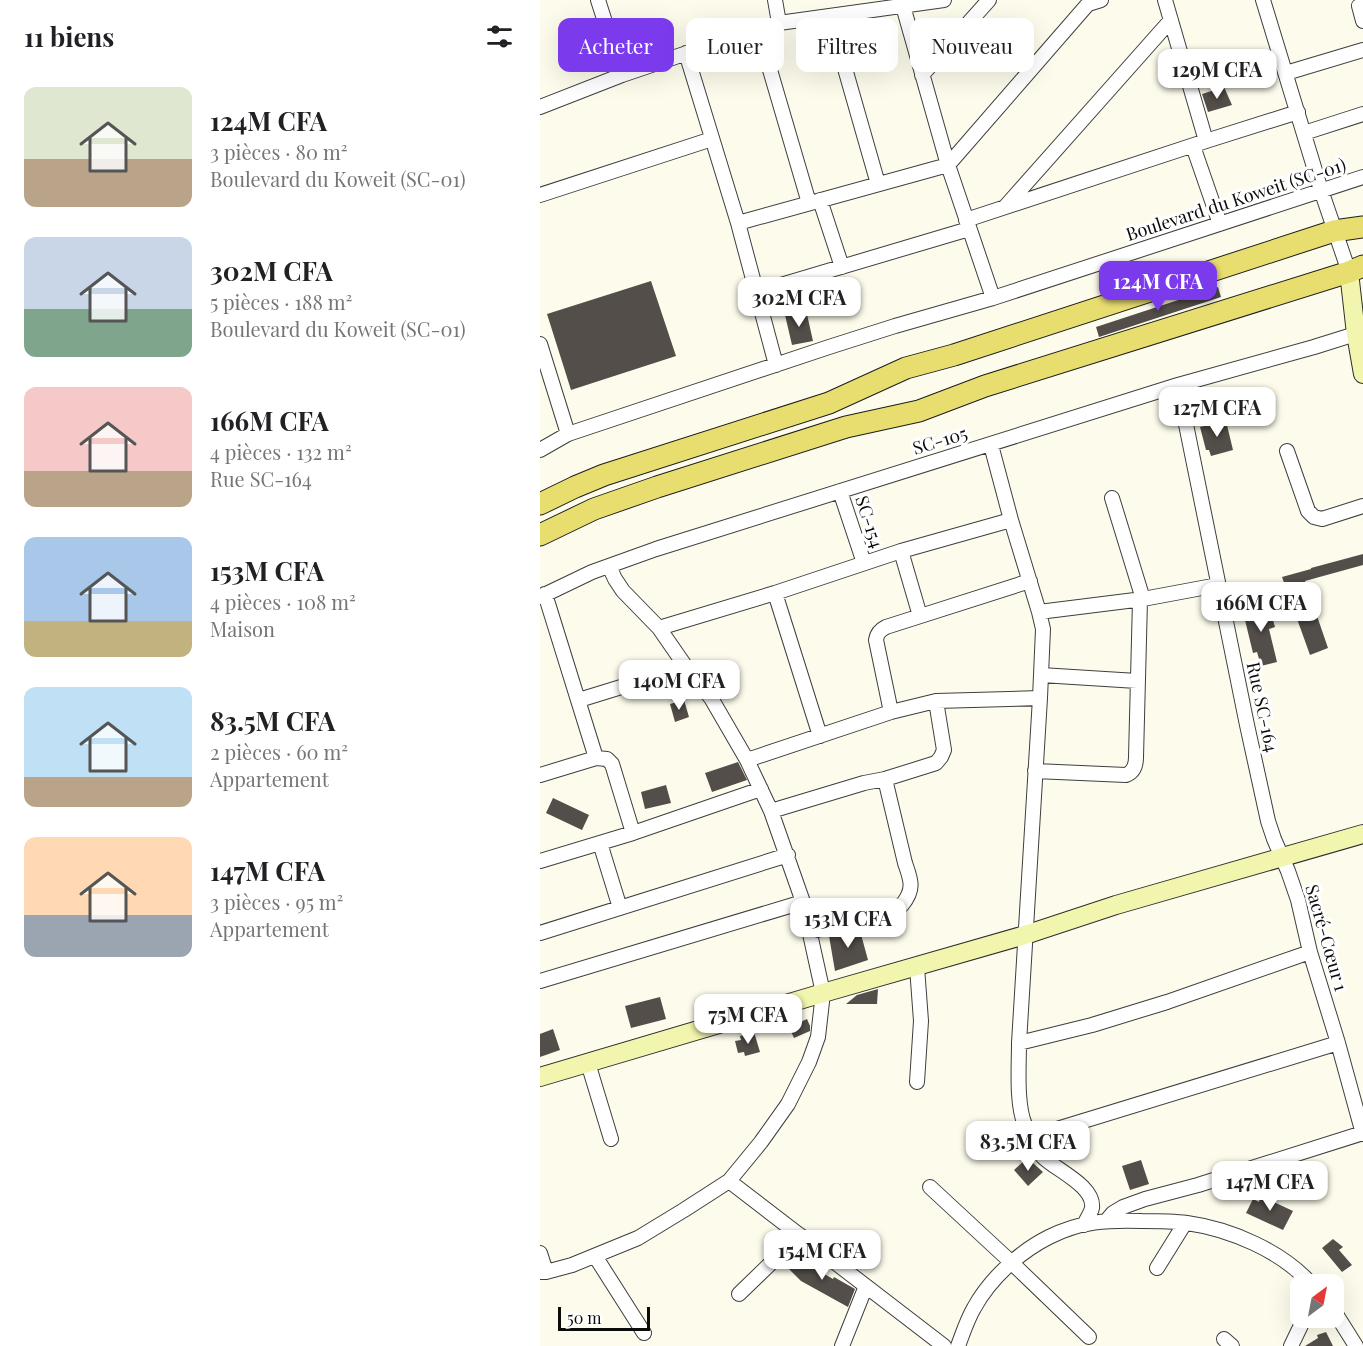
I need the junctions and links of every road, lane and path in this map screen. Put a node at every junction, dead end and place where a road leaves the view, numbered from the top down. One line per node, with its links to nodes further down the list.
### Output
1 (598, 0): 20 (street)
2 (775, 0): 11 (street)
3 (944, 0): 9 (street)
4 (989, 0): 21 (street)
5 (1165, 0): 12 (street)
6 (1263, 0): 19 (street)
7 (1092, 1): 28 (street)
8 (1363, 4): 13 (street)
9 (903, 6): 10 (street); 21 (street)
10 (831, 16): 14 (street); 30 (street)
11 (778, 18)
12 (1171, 20): 27 (street); 34 (street)
13 (1363, 21)
14 (784, 22)
15 (1363, 50): 19 (street)
16 (686, 53): 20 (street)
17 (692, 72): 26 (street)
18 (772, 72): 33 (street)
19 (1286, 73): 23 (street)
20 (622, 75): 22 (street)
21 (922, 75): 28 (street)
22 (540, 107)
23 (1299, 112): 25 (street); 27 (street)
24 (1363, 114): 25 (street)
25 (1304, 133): 31 (street)
26 (712, 139): 32 (street); 35 (street)
27 (1199, 144): 34 (street); 36 (street)
28 (948, 165): 30 (street); 37 (street)
29 (1363, 177): 31 (street, Boulevard du Koweit (SC-01))
30 (878, 184): 33 (street)
31 (1321, 190): 36 (street, Boulevard du Koweit (SC-01)); 39 (street)
32 (540, 195)
33 (814, 202): 35 (street); 40 (street)
34 (1005, 208): 37 (street)
35 (738, 223): 42 (street)
36 (1220, 224): 43 (street, Boulevard du Koweit (SC-01))
37 (968, 225): 40 (street); 43 (street)
38 (1363, 227): 39 (main road)
39 (1334, 231): 41 (street); 55 (main road)
40 (842, 267): 42 (street)
41 (1356, 269): 44 (street); 58 (main road)
42 (757, 292): 46 (street)
43 (993, 298): 46 (street, Boulevard du Koweit (SC-01))
44 (1360, 333): 47 (street); 48 (street, SC-105)
45 (540, 344): 49 (street)
46 (776, 365): 49 (street, Boulevard du Koweit (SC-01))
47 (1363, 374)
48 (1178, 385): 50 (street, SC-105); 63 (street, Rue SC-164)
49 (568, 434): 51 (street, Boulevard du Koweit (SC-01))
50 (991, 444): 53 (street, SC-105); 57 (street)
51 (540, 450)
52 (1287, 451): 56 (street)
53 (840, 491): 60 (street, SC-154); 61 (street, SC-105)
54 (1112, 498): 66 (street)
55 (540, 504)
56 (1363, 506)
57 (1011, 520): 59 (street); 62 (street)
58 (540, 535)
59 (901, 551): 60 (street); 68 (street)
60 (864, 563): 64 (street)
61 (609, 566): 65 (street, SC-105); 69 (street)
62 (1030, 581): 67 (street); 68 (street)
63 (1218, 585): 66 (street); 89 (street, Rue SC-164)
64 (775, 593): 69 (street); 77 (street)
65 (542, 596): 74 (street)
66 (1142, 600): 67 (street); 72 (street)
67 (1039, 612): 71 (street)
68 (920, 616): 76 (street)
69 (659, 628): 70 (street)
70 (686, 667): 74 (street); 79 (street)
71 (1041, 675): 72 (street); 73 (street)
72 (1137, 681): 80 (street)
73 (1040, 698): 75 (street); 80 (street)
74 (579, 700): 78 (street)
75 (936, 701): 76 (street); 82 (street)
76 (891, 712): 77 (street)
77 (820, 736): 79 (street)
78 (596, 758): 81 (street); 85 (street)
79 (747, 760): 83 (street)
80 (1035, 771): 95 (street)
81 (540, 775)
82 (885, 779): 84 (street); 93 (street)
83 (761, 789): 84 (street); 85 (street)
84 (771, 811): 88 (street)
85 (633, 833): 87 (street)
86 (1363, 834): 89 (street)
87 (600, 843): 90 (street); 92 (street)
88 (788, 855): 91 (street); 92 (street)
89 (1281, 858): 95 (street); 96 (street, Sacré-Cœur 1)
90 (540, 861)
91 (803, 902): 93 (street); 98 (street)
92 (620, 908): 94 (street)
93 (810, 932): 99 (street)
94 (540, 933)
95 (1025, 935): 97 (street); 100 (street)
96 (1310, 952): 100 (street); 101 (street, Sacré-Cœur 1)
97 (917, 967): 99 (street); 104 (street)
98 (540, 981)
99 (823, 993): 102 (street); 109 (street)
100 (1019, 1043): 107 (street)
101 (1338, 1043): 105 (street, Sacré-Cœur 1); 107 (street)
102 (588, 1063): 103 (street); 108 (street)
103 (540, 1077)
104 (917, 1082)
105 (1360, 1113): 106 (street, Sacré-Cœur 1)
106 (1363, 1133): 111 (street)
107 (1031, 1137): 113 (street)
108 (611, 1139)
109 (729, 1180): 114 (street); 116 (street)
110 (930, 1188): 117 (street)
111 (1107, 1221): 112 (street); 113 (street)
112 (1185, 1223): 118 (street); 120 (street)
113 (1084, 1225): 117 (street)
114 (800, 1235): 121 (street); 122 (street)
115 (540, 1253): 119 (street)
116 (595, 1256): 119 (street); 125 (street)
117 (1012, 1263): 126 (street); 129 (street)
118 (1157, 1268)
119 (543, 1272)
120 (1300, 1274)
121 (866, 1286): 127 (street); 128 (street)
122 (739, 1294)
123 (1344, 1327): 131 (street)
124 (1300, 1328): 130 (street)
125 (644, 1334)
126 (1089, 1337)
127 (842, 1346)
128 (944, 1346)
129 (958, 1346)
130 (1291, 1346)
131 (1356, 1346)

